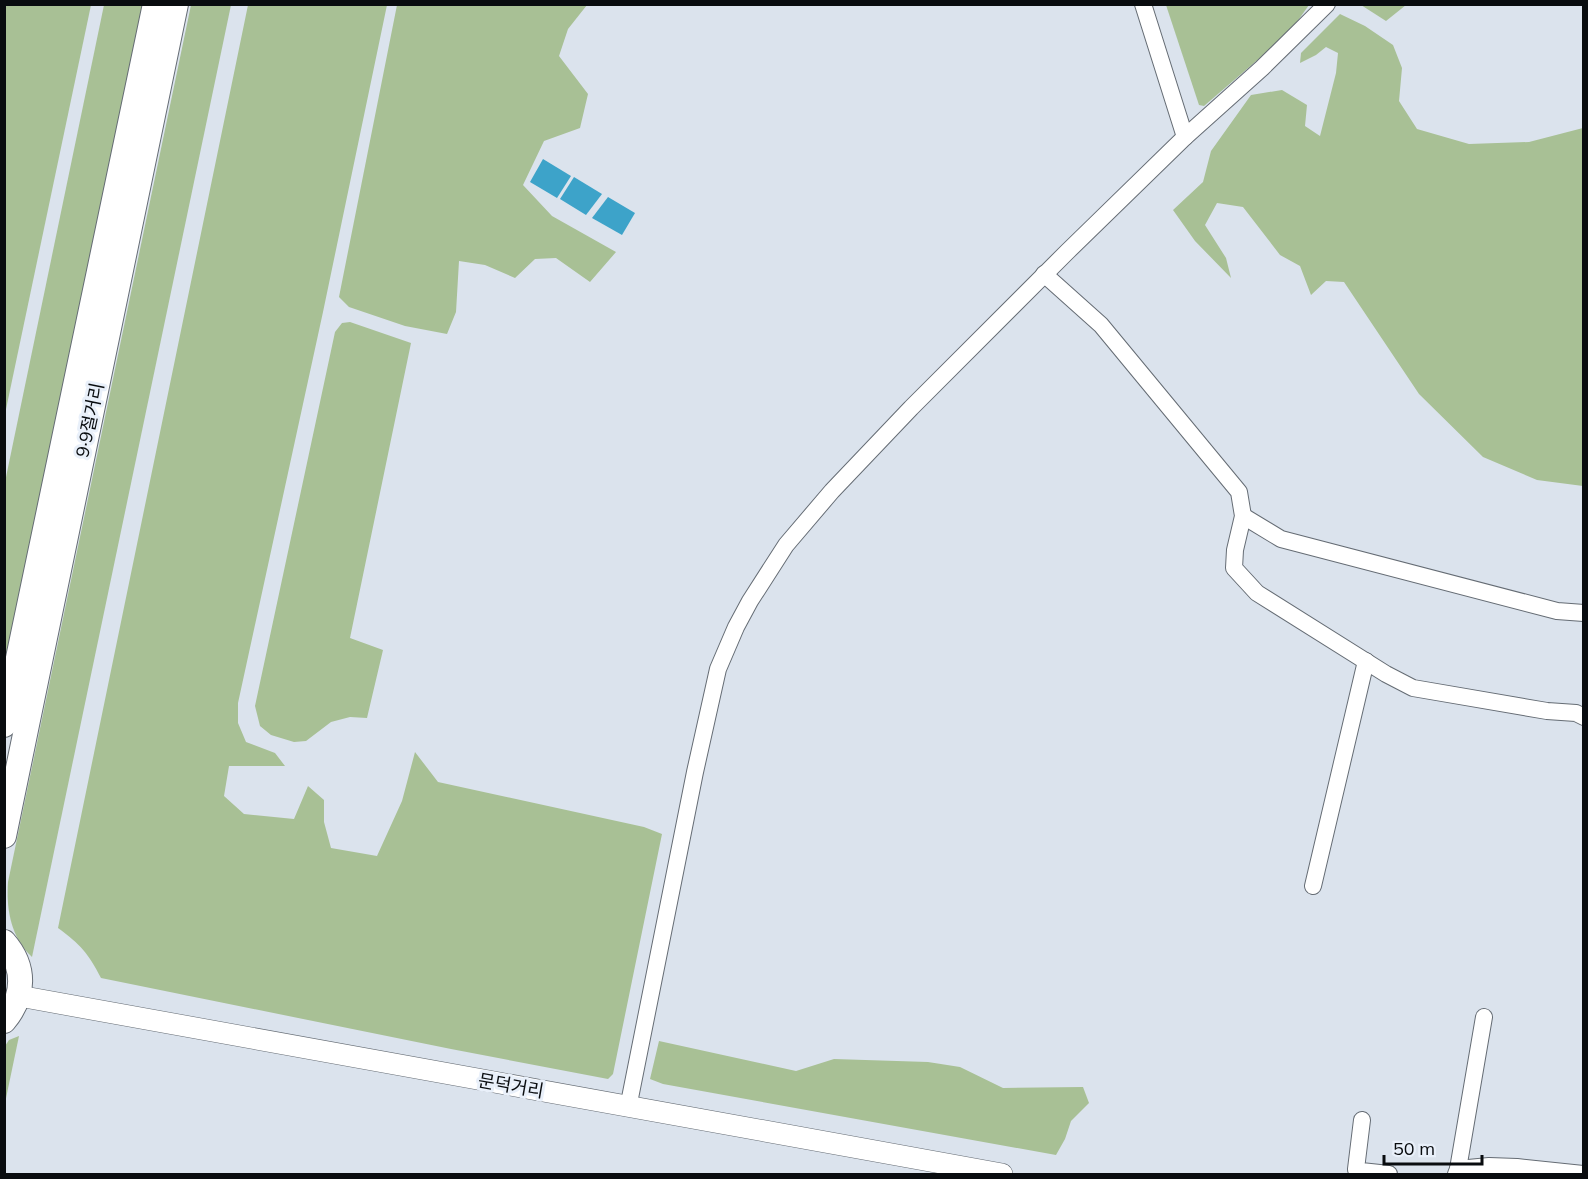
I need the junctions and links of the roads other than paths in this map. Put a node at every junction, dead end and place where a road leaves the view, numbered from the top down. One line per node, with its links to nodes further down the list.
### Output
1 (155, 4): 11 (highway, 9·9절거리)
2 (176, 4): 12 (highway, 9·9절거리)
3 (1143, 4): 5 (street)
4 (1327, 4): 5 (street)
5 (1185, 137): 6 (street)
6 (1044, 274): 7 (street); 18 (street)
7 (1243, 516): 8 (street); 9 (street)
8 (1584, 613)
9 (1366, 661): 10 (street); 13 (street)
10 (1584, 717)
11 (4, 724)
12 (4, 836)
13 (1313, 886)
14 (4, 942): 15 (highway)
15 (19, 996): 17 (highway); 18 (main road, 문덕거리)
16 (1484, 1017): 20 (street)
17 (4, 1021)
18 (628, 1107): 21 (main road, 문덕거리)
19 (1362, 1120): 22 (street)
20 (1457, 1172): 23 (street)
21 (1002, 1174)
22 (1389, 1174)
23 (1583, 1174)

